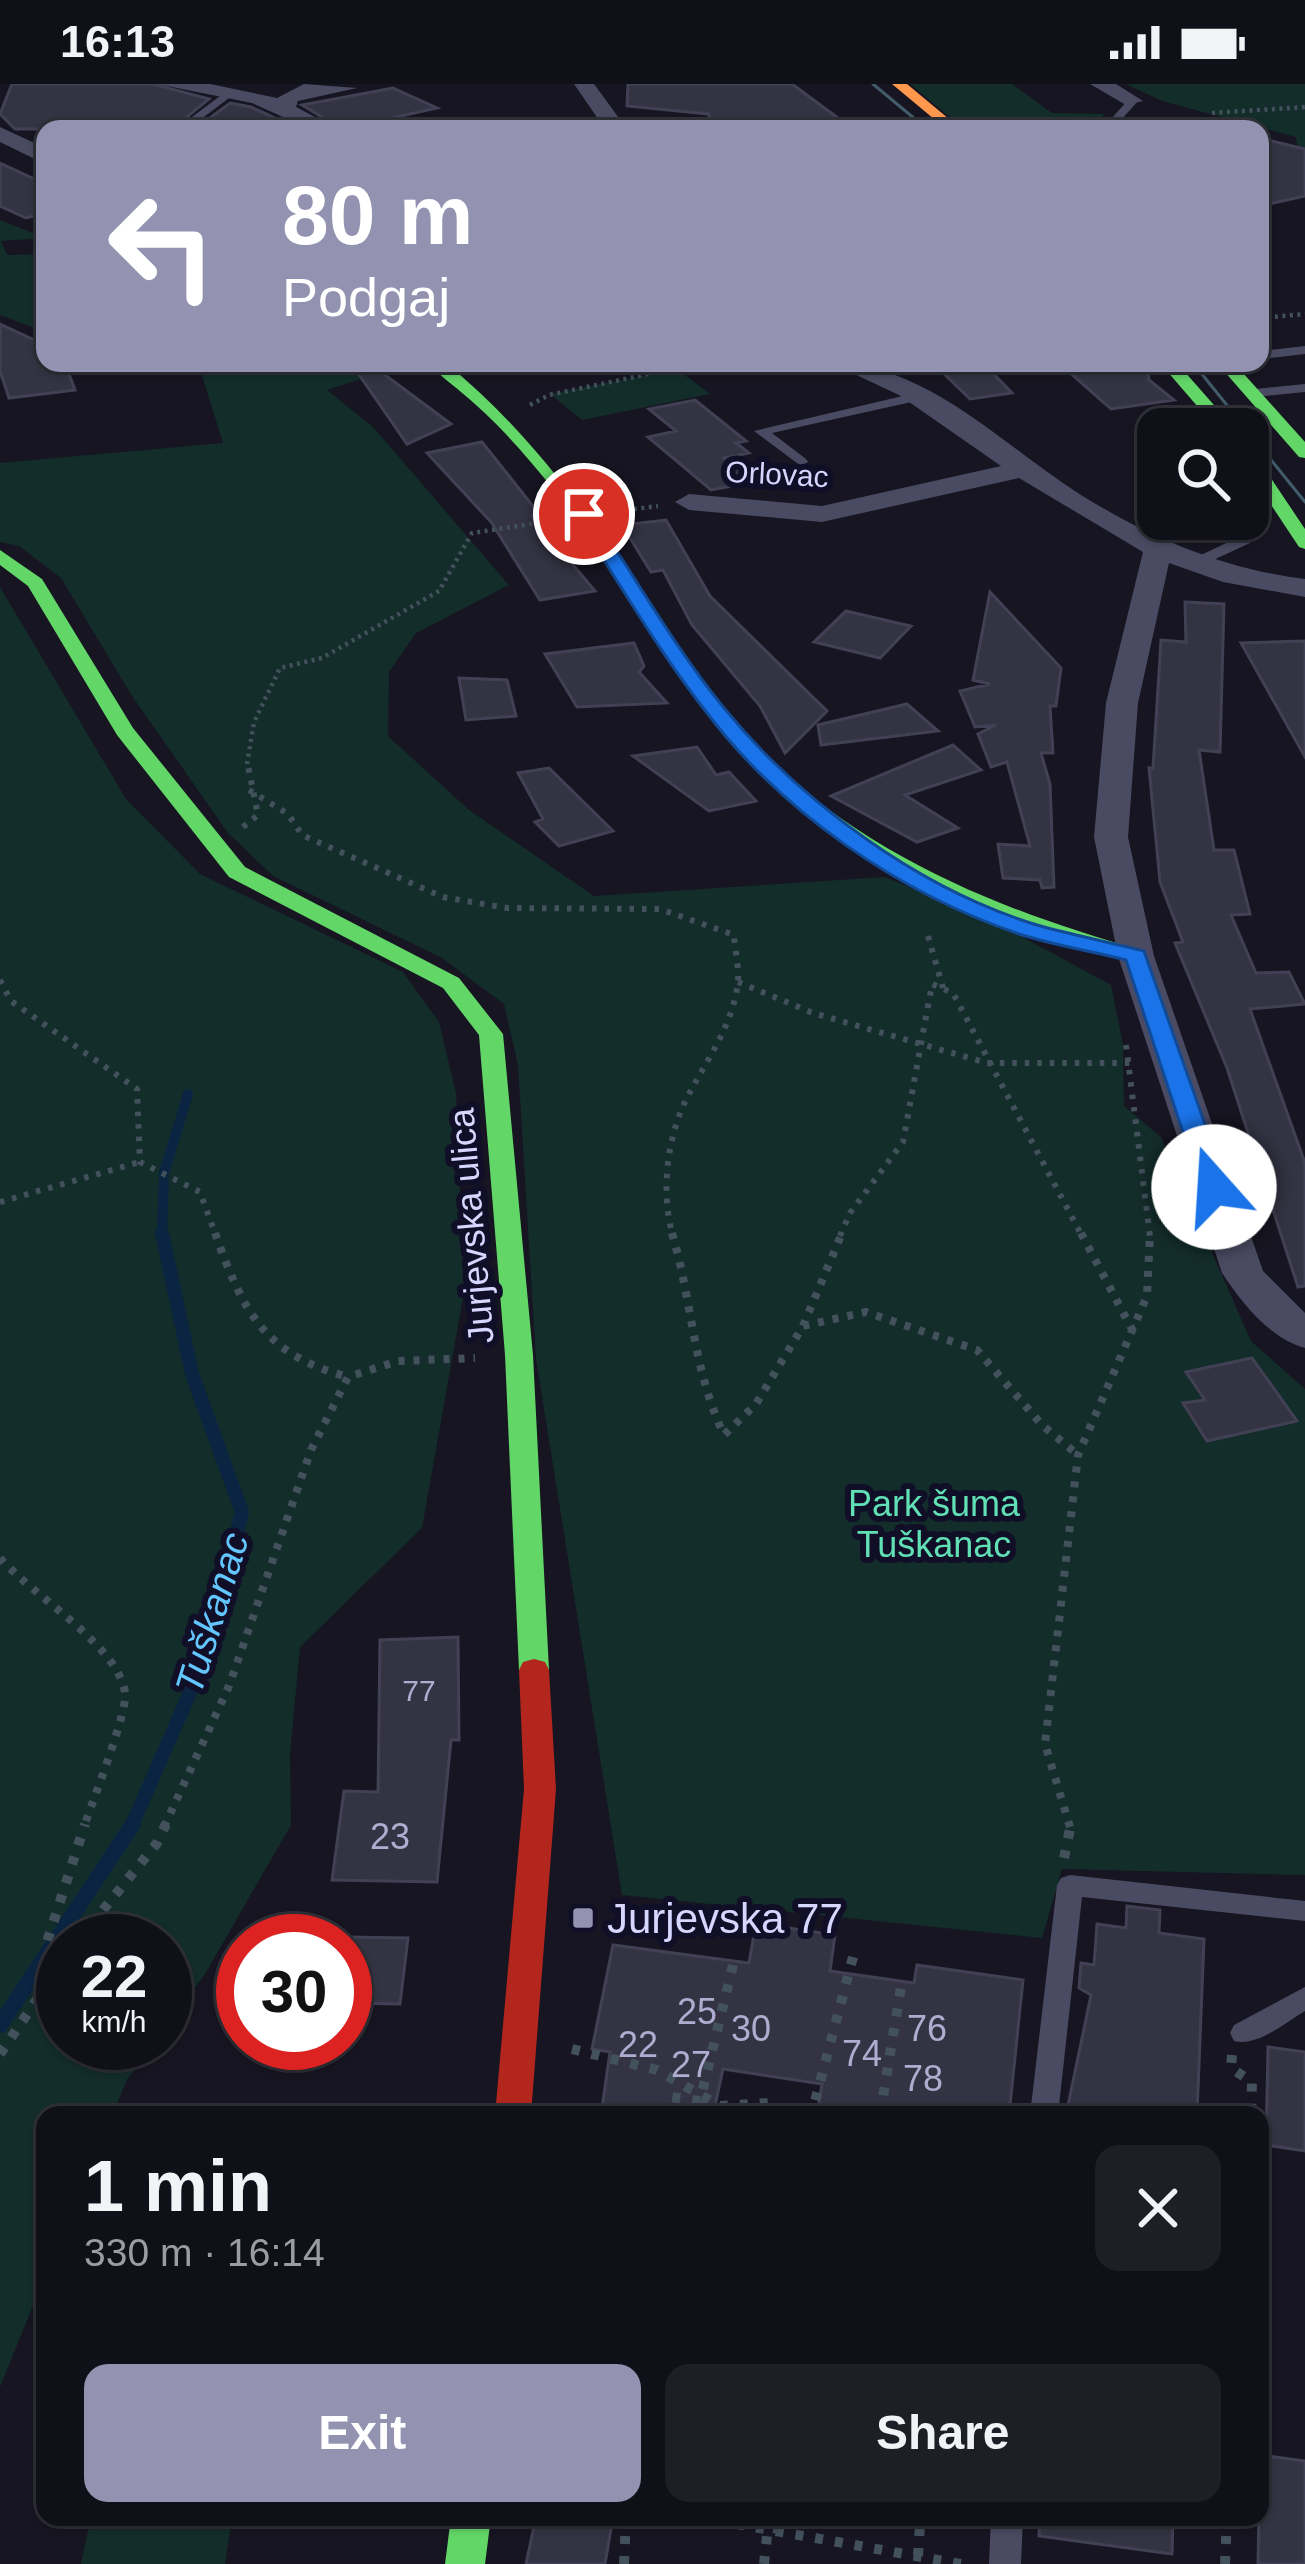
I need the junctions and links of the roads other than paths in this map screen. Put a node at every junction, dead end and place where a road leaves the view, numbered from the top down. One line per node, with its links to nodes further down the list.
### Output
1 (166, 84): 7 (street)
2 (584, 84): 12 (street)
3 (899, 84): 13 (street)
4 (1100, 84): 8 (street)
5 (347, 88): 6 (street)
6 (309, 89): 7 (street); 9 (street)
7 (225, 92): 9 (street); 10 (lane)
8 (1133, 100): 14 (lane)
9 (286, 107): 11 (street)
10 (192, 120)
11 (310, 120)
12 (610, 120)
13 (943, 120)
14 (1115, 120)
15 (0, 133): 16 (street)
16 (36, 152)
17 (1305, 350): 18 (lane)
18 (1269, 354)
19 (449, 372): 37 (street)
20 (888, 372): 25 (street)
21 (1176, 372): 26 (street)
22 (1234, 372): 24 (street)
23 (1305, 388): 24 (lane)
24 (1255, 393): 27 (street)
25 (920, 396): 28 (lane); 29 (street)
26 (1208, 408)
27 (1305, 453)
28 (801, 462)
29 (1023, 469): 31 (street, Orlovac); 35 (street)
30 (1269, 489): 33 (street)
31 (689, 502)
32 (1245, 540): 35 (lane)
33 (1305, 543)
34 (0, 556): 42 (street, Jurjevska ulica)
35 (1174, 558): 36 (street); 37 (street)
36 (1305, 588)
37 (1136, 956): 38 (street)
38 (1305, 1334)
39 (1305, 1911): 43 (lane)
40 (1305, 1997): 41 (lane)
41 (1238, 2045)
42 (514, 2106)
43 (1045, 2106)
44 (470, 2526): 46 (street)
45 (1007, 2526): 47 (lane)
46 (465, 2564)
47 (1005, 2564)

